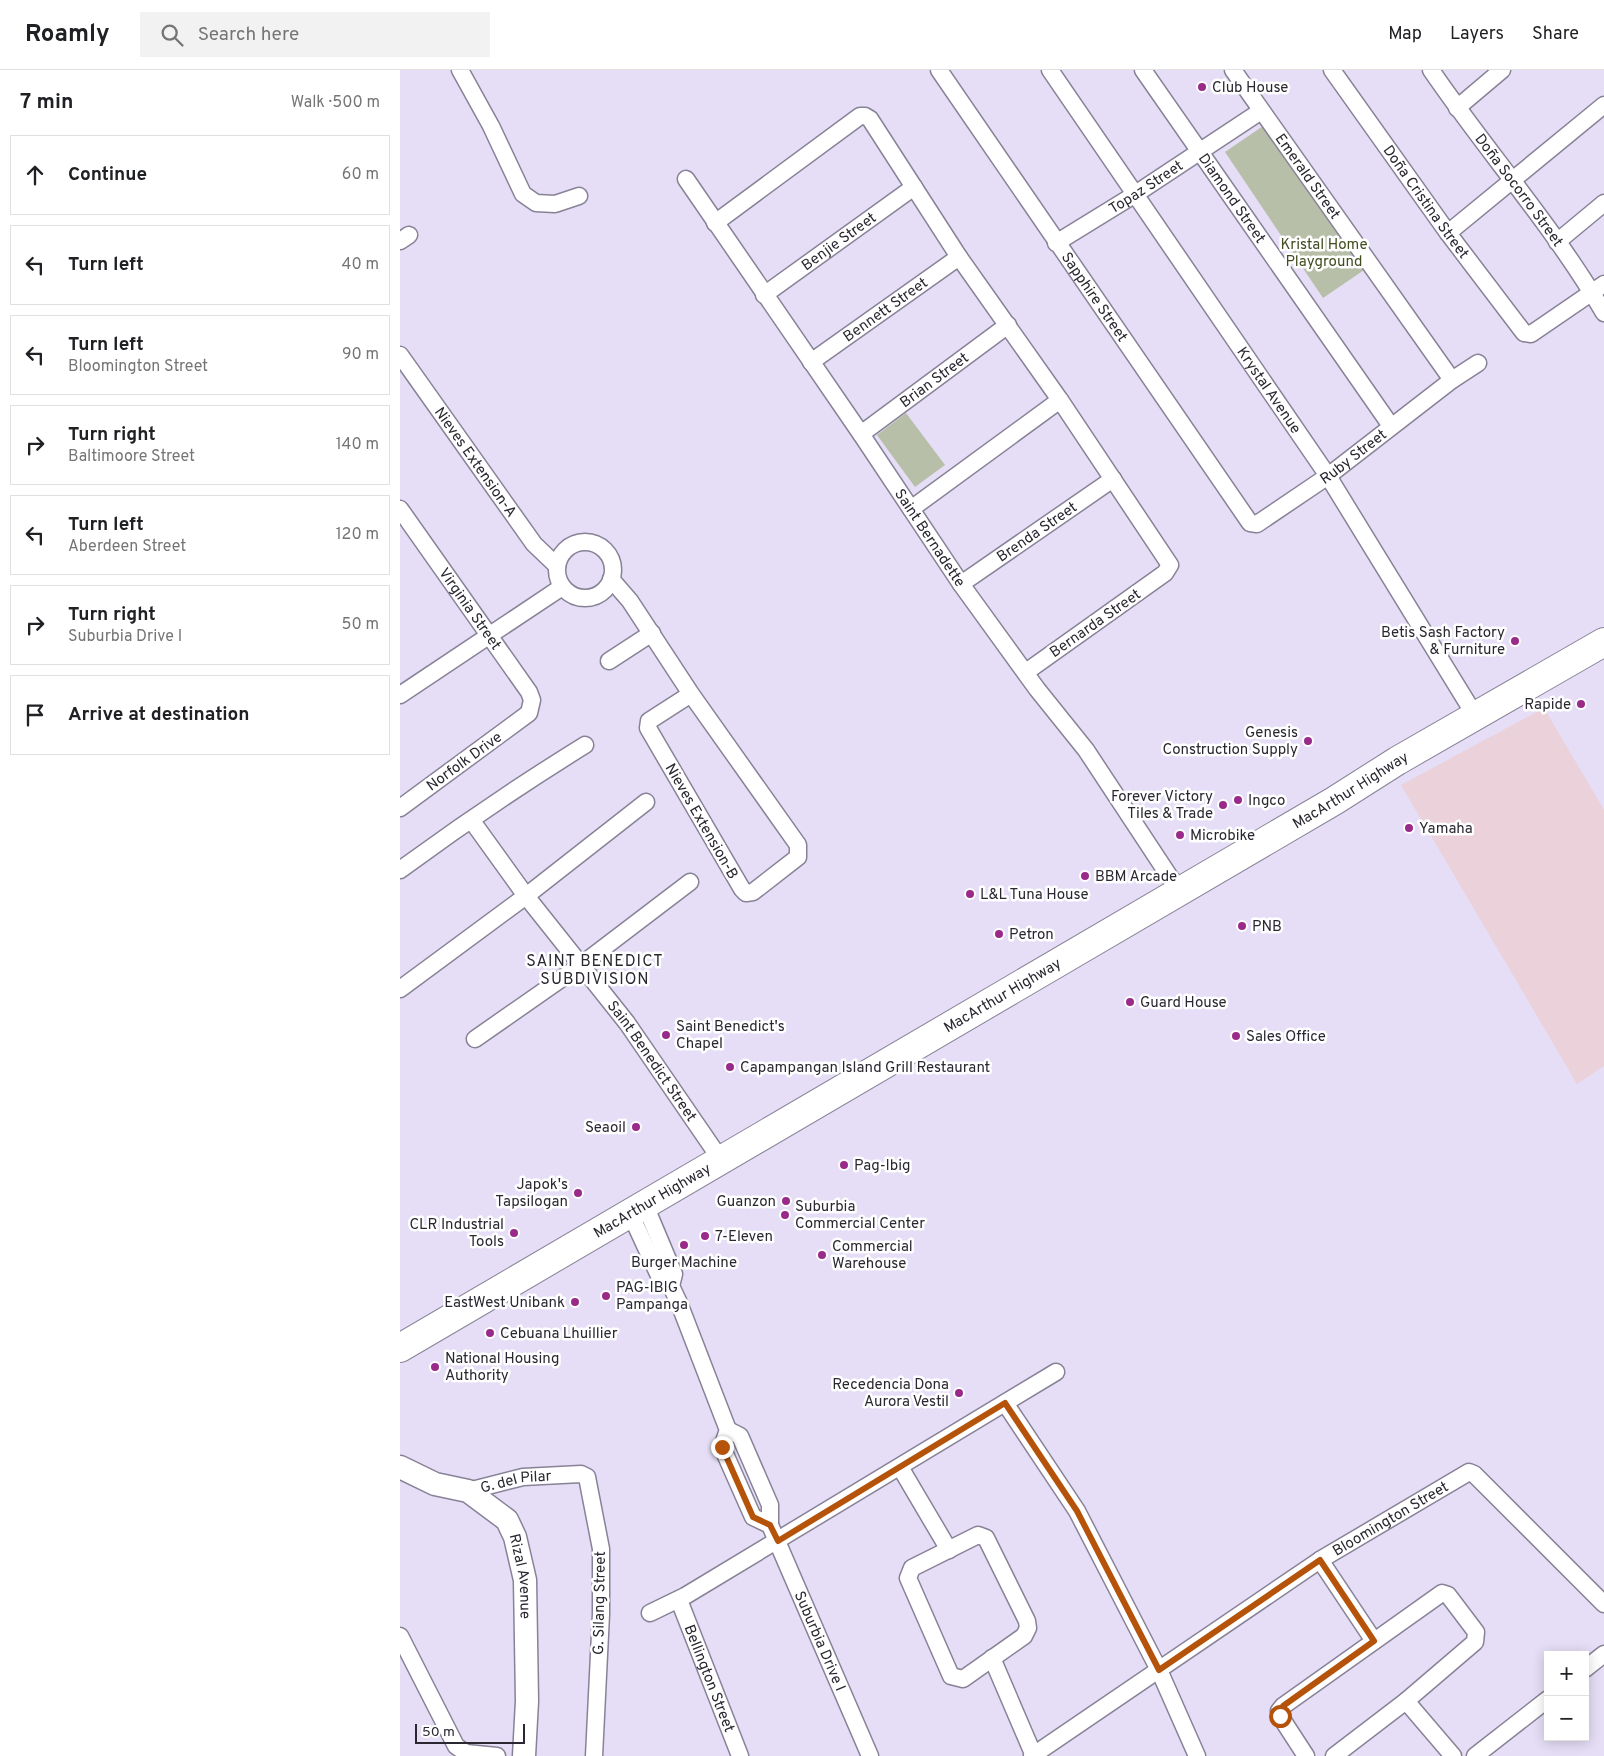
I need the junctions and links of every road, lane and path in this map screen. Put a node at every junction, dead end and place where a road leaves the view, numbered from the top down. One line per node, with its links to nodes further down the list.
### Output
1 (460, 70): 17 (street)
2 (939, 70): 22 (street, Sapphire Street)
3 (1050, 70): 16 (street, Krystal Avenue)
4 (1143, 70): 12 (street, Diamond Street)
5 (1233, 70): 11 (street, Emerald Street)
6 (1332, 70): 20 (street, Doña Cristina Street)
7 (1431, 70): 10 (street, Doña Socorro Street)
8 (1502, 70): 10 (street)
9 (1604, 105): 14 (street)
10 (1456, 108): 14 (street, Doña Socorro Street)
11 (1261, 111): 12 (street, Topaz Street); 31 (street, Emerald Street)
12 (1200, 150): 16 (street, Topaz Street); 33 (street, Diamond Street)
13 (686, 179): 19 (street, Saint Bernadette)
14 (1511, 180): 20 (street); 21 (street, Doña Socorro Street)
15 (914, 187): 19 (street); 23 (street); 25 (street, Benjie Street)
16 (1134, 195): 22 (street, Topaz Street); 35 (street, Krystal Avenue)
17 (579, 196)
18 (1604, 202): 21 (street)
19 (715, 223): 25 (street, Saint Bernadette)
20 (1448, 233): 24 (street, Doña Cristina Street)
21 (1557, 242): 24 (street, Doña Socorro Street)
22 (1056, 244): 39 (street, Sapphire Street)
23 (959, 257): 27 (street); 29 (street, Bennett Street)
24 (1598, 288): 26 (street, Doña Socorro Street)
25 (764, 295): 29 (street, Saint Bernadette)
26 (1604, 313)
27 (1008, 325): 32 (street); 34 (street, Brian Street)
28 (400, 355): 40 (street, Nieves Extension-A)
29 (811, 362): 34 (street, Saint Bernadette)
30 (1478, 363): 31 (street, Ruby Street)
31 (1452, 380): 33 (street, Ruby Street)
32 (1060, 400): 36 (street); 38 (street)
33 (1391, 426): 35 (street, Ruby Street)
34 (861, 434): 38 (street, Saint Bernadette)
35 (1328, 476): 39 (street, Ruby Street); 52 (street, Krystal Avenue)
36 (1113, 479): 42 (street, Brenda Street); 48 (street, Bernarda Street)
37 (400, 509): 45 (street, Virginia Street)
38 (911, 509): 42 (street, Saint Bernadette)
39 (1250, 523)
40 (557, 566): 41 (street); 43 (street)
41 (611, 578): 43 (street); 44 (street, Nieves Extension-B)
42 (961, 584): 48 (street, Saint Bernadette)
43 (562, 586): 45 (street)
44 (652, 633): 47 (street); 49 (street, Nieves Extension-B)
45 (489, 637): 50 (street); 51 (street, Virginia Street)
46 (1604, 642): 52 (highway, MacArthur Highway)
47 (609, 661)
48 (1026, 672): 59 (street, Saint Bernadette)
49 (691, 694): 49 (street, Nieves Extension-B)
50 (400, 696)
51 (529, 713): 55 (street, Norfolk Drive)
52 (1476, 717): 59 (highway, MacArthur Highway)
53 (585, 745): 56 (street)
54 (646, 802): 60 (street)
55 (400, 808)
56 (472, 821): 57 (street); 60 (street, Saint Benedict Street)
57 (400, 870)
58 (690, 882): 61 (street)
59 (1179, 891): 64 (highway, MacArthur Highway)
60 (526, 896): 61 (street, Saint Benedict Street); 62 (street)
61 (581, 965): 63 (street); 64 (street, Saint Benedict Street)
62 (400, 989)
63 (475, 1039)
64 (721, 1160): 65 (highway, MacArthur Highway)
65 (638, 1209): 66 (highway, MacArthur Highway); 73 (street, Suburbia Drive I)
66 (400, 1348)
67 (1056, 1372): 68 (street)
68 (1005, 1403): 70 (street); 84 (street)
69 (400, 1467): 72 (street, Rizal Avenue)
70 (900, 1467): 73 (street); 74 (street)
71 (563, 1475): 72 (street, G. del Pilar); 90 (street, G. Silang Street)
72 (468, 1491): 89 (street, Rizal Avenue)
73 (778, 1541): 76 (street); 92 (street, Suburbia Drive I)
74 (949, 1550): 82 (street); 82 (street)
75 (1320, 1560): 77 (street, Bloomington Street); 80 (street); 84 (street, Bloomington Street)
76 (678, 1600): 78 (street); 91 (street, Bellington Street)
77 (1604, 1604)
78 (650, 1613)
79 (400, 1636): 88 (street)
80 (1374, 1641): 85 (street); 94 (street)
81 (1604, 1654): 83 (street)
82 (992, 1658): 87 (street)
83 (1589, 1666)
84 (1159, 1670): 87 (street, Bloomington Street); 93 (street)
85 (1406, 1701): 95 (street); 96 (street)
86 (1544, 1702): 97 (street)
87 (1033, 1755)
88 (497, 1756)
89 (524, 1756)
90 (594, 1756)
91 (740, 1756)
92 (870, 1756)
93 (1197, 1756)
94 (1306, 1756)
95 (1334, 1756)
96 (1453, 1756)
97 (1475, 1756)

